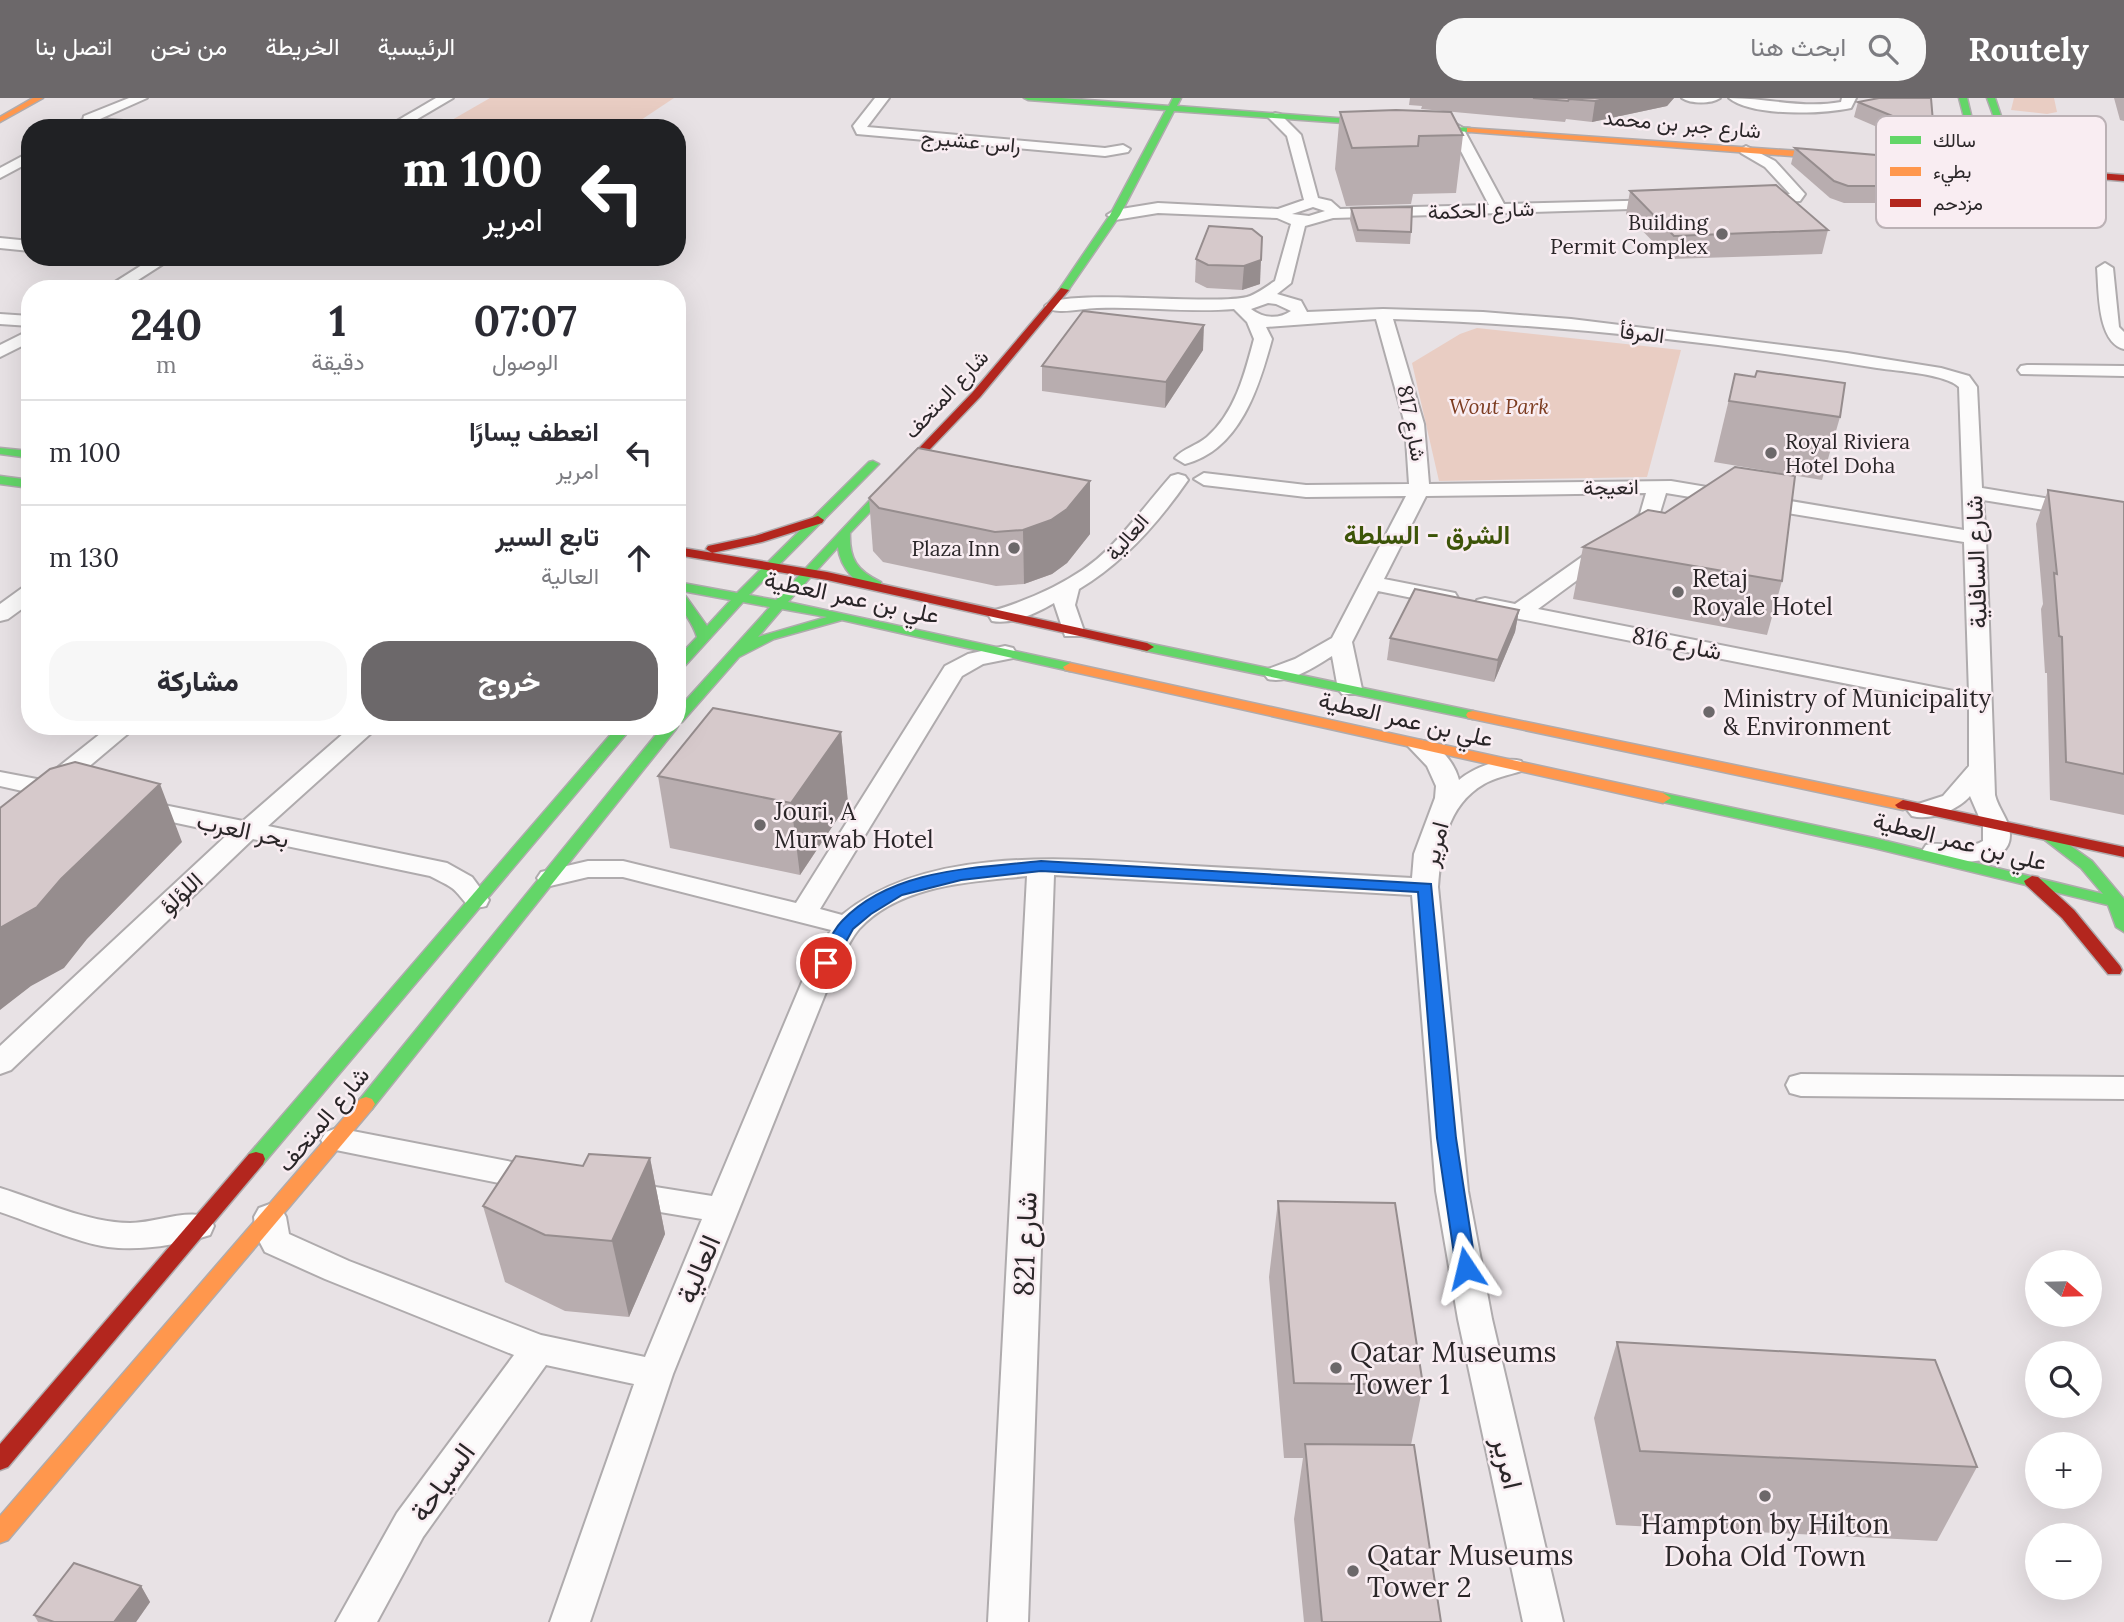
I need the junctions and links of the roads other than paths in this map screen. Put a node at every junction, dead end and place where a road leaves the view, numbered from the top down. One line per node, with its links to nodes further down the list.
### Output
1 (15, 98): 17 (street)
2 (38, 98): 25 (street)
3 (139, 98): 22 (street)
4 (446, 98): 23 (street)
5 (882, 98): 30 (street, راس عشيرج)
6 (1028, 98): 14 (street)
7 (1223, 98): 18 (street)
8 (1689, 98): 9 (street)
9 (1713, 98)
10 (1736, 98): 11 (street)
11 (1849, 98)
12 (1963, 98): 19 (street)
13 (1991, 98): 20 (street)
14 (1062, 101): 15 (street); 26 (street)
15 (1151, 102): 16 (street, شارع جبر بن محمد); 26 (street)
16 (1175, 103): 18 (street, شارع جبر بن محمد); 29 (street, شارع المتحف)
17 (0, 106)
18 (1249, 110): 21 (street, شارع جبر بن محمد); 29 (street); 32 (street, شارع جبر بن محمد)
19 (1963, 116)
20 (1997, 116)
21 (1275, 117): 24 (street, شارع جبر بن محمد); 28 (street)
22 (92, 119)
23 (408, 119)
24 (1314, 119): 27 (street, شارع جبر بن محمد); 28 (street)
25 (0, 121)
26 (1135, 128): 30 (street)
27 (1457, 128): 31 (street, شارع جبر بن محمد); 48 (street)
28 (1294, 135): 45 (street)
29 (1153, 139): 43 (street, شارع المتحف)
30 (1123, 149): 40 (street)
31 (1746, 150): 33 (street, شارع جبر بن محمد); 36 (street)
32 (1876, 150)
33 (1791, 154): 34 (street, شارع جبر بن محمد); 36 (street)
34 (1876, 158)
35 (21, 162): 39 (street)
36 (1770, 164): 44 (street)
37 (2106, 166): 38 (street, شارع جبر بن محمد)
38 (2124, 166)
39 (6, 171)
40 (1111, 171)
41 (2106, 176): 42 (street, شارع جبر بن محمد)
42 (2124, 178)
43 (1125, 195): 47 (street); 51 (street, شارع المتحف)
44 (1742, 201)
45 (1312, 202): 49 (street); 50 (street)
46 (1674, 204): 48 (street, شارع الحكمة)
47 (1170, 208): 49 (street); 51 (street)
48 (1499, 209): 50 (street, شارع الحكمة)
49 (1282, 214): 52 (street)
50 (1330, 214): 52 (street, شارع الحكمة)
51 (1115, 215): 59 (street, شارع المتحف)
52 (1299, 221): 58 (street)
53 (21, 241): 54 (street)
54 (0, 243)
55 (150, 266): 57 (street)
56 (2105, 268): 70 (street)
57 (127, 280)
58 (1283, 283): 63 (street); 64 (street)
59 (1064, 292): 60 (street); 61 (street, شارع المتحف)
60 (1096, 302): 61 (street); 62 (street)
61 (1053, 306): 87 (street, شارع المتحف)
62 (1206, 306): 63 (street)
63 (1252, 309): 64 (street, المرفأ); 68 (street)
64 (1292, 313): 65 (street, المرفأ); 68 (street)
65 (1383, 314): 74 (street, المرفأ); 83 (street, شارع 817)
66 (0, 319): 67 (street)
67 (21, 320)
68 (1263, 339): 78 (street)
69 (21, 340): 71 (street)
70 (2124, 344)
71 (0, 352)
72 (2027, 370): 73 (street)
73 (2124, 371)
74 (1941, 373): 84 (street, شارع السافلية)
75 (890, 448): 86 (street, شارع المتحف)
76 (0, 451): 77 (street)
77 (21, 454)
78 (1209, 464): 80 (street); 80 (street); 83 (street, انعيجة)
79 (0, 480): 81 (street)
80 (1178, 480): 96 (street, العالية)
81 (21, 483)
82 (1658, 486): 83 (street, انعيجة); 88 (street, انعيجة); 105 (street)
83 (1419, 490): 95 (street, شارع 817)
84 (1974, 494): 85 (street); 88 (street, شارع السافلية)
85 (2124, 517)
86 (817, 520): 89 (street); 91 (street, شارع المتحف)
87 (844, 532): 93 (street, شارع المتحف); 99 (street)
88 (1976, 538): 116 (street, شارع السافلية)
89 (686, 552)
90 (686, 552): 91 (street, علي بن عمر العطية)
91 (769, 566): 93 (street, علي بن عمر العطية); 94 (street, شارع المتحف)
92 (686, 569): 94 (street)
93 (808, 572): 94 (street); 97 (street, شارع المتحف); 99 (street, علي بن عمر العطية)
94 (757, 579): 101 (street, شارع المتحف)
95 (1372, 583): 105 (street, شارع 816); 111 (street, شارع 817)
96 (1069, 585): 108 (street); 109 (street, العالية)
97 (795, 587): 100 (street); 101 (street); 103 (street, شارع المتحف)
98 (686, 588): 101 (street, علي بن عمر العطية)
99 (891, 590): 109 (street, علي بن عمر العطية)
100 (814, 591)
101 (739, 597): 103 (street, علي بن عمر العطية); 110 (street, شارع المتحف)
102 (21, 599): 106 (street)
103 (779, 604): 107 (street, علي بن عمر العطية); 113 (street, شارع المتحف)
104 (686, 605): 110 (street)
105 (1519, 612): 116 (street, شارع 816)
106 (0, 614)
107 (847, 617): 109 (street, علي بن عمر العطية); 113 (street)
108 (1073, 631): 109 (street, علي بن عمر العطية); 114 (street, علي بن عمر العطية)
109 (998, 632): 124 (street, علي بن عمر العطية); 145 (street, العالية)
110 (703, 636): 112 (street, شارع المتحف)
111 (1341, 642): 114 (street); 115 (street)
112 (686, 656)
113 (730, 657): 117 (street, شارع المتحف)
114 (1276, 674): 115 (street, علي بن عمر العطية)
115 (1350, 689): 119 (street, علي بن عمر العطية)
116 (1981, 703): 126 (street, شارع السافلية)
117 (686, 708)
118 (1446, 726): 119 (street)
119 (1554, 732): 132 (street, علي بن عمر العطية)
120 (114, 735): 128 (street)
121 (357, 735): 135 (street, اللؤلؤ)
122 (618, 735): 143 (street, شارع المتحف)
123 (664, 735): 140 (street, شارع المتحف)
124 (1420, 746): 125 (street, علي بن عمر العطية); 130 (street, امرير)
125 (1512, 766): 130 (street, امرير); 137 (street, علي بن عمر العطية)
126 (1980, 769): 132 (street); 133 (street, شارع السافلية)
127 (0, 779): 128 (street)
128 (48, 789): 129 (street); 134 (street)
129 (88, 797)
130 (1448, 802): 142 (street, امرير)
131 (114, 803): 135 (street, بحر العرب)
132 (1921, 811): 133 (street, علي بن عمر العطية)
133 (1996, 825): 136 (street, علي بن عمر العطية); 137 (street)
134 (0, 827)
135 (247, 831): 143 (street, بحر العرب); 150 (street, اللؤلؤ)
136 (2049, 837): 138 (street, علي بن عمر العطية); 144 (street)
137 (1874, 843): 141 (street, علي بن عمر العطية)
138 (2124, 852)
139 (1041, 866): 142 (street, امرير); 146 (street, امرير); 164 (street, شارع 821)
140 (550, 878): 145 (street); 153 (street, شارع المتحف)
141 (2032, 881): 144 (street, علي بن عمر العطية); 148 (street)
142 (1425, 887): 165 (street, امرير)
143 (477, 900): 157 (street, شارع المتحف)
144 (2111, 902): 147 (street); 148 (street)
145 (804, 913): 146 (street)
146 (847, 925): 155 (street, العالية)
147 (2124, 927)
148 (2114, 970): 149 (street)
149 (2124, 988)
150 (0, 1063)
151 (1801, 1085): 152 (street)
152 (2124, 1088)
153 (337, 1140): 155 (street); 156 (street, شارع المتحف)
154 (0, 1200): 157 (street)
155 (722, 1210): 159 (street, العالية)
156 (271, 1217): 158 (street); 161 (street, شارع المتحف)
157 (198, 1226): 160 (street, شارع المتحف)
158 (538, 1349): 159 (street); 162 (street, السياحة)
159 (654, 1374): 163 (street, العالية)
160 (0, 1460)
161 (0, 1534)
162 (356, 1622)
163 (570, 1622)
164 (1008, 1622)
165 (1543, 1622)

